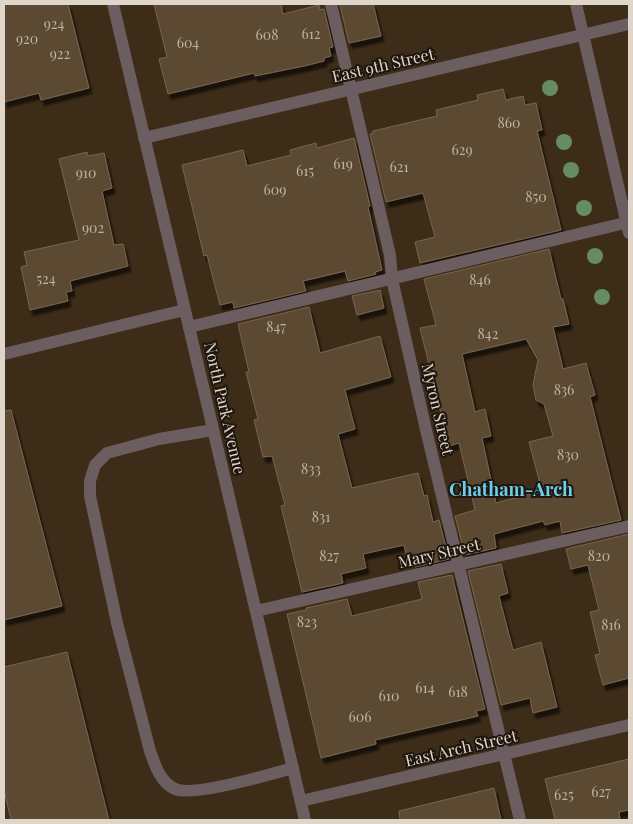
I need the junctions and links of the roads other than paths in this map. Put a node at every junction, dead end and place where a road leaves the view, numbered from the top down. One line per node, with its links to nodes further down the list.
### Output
1 (112, 4): 7 (street, North Park Avenue)
2 (331, 4): 6 (street, Myron Street)
3 (576, 4): 5 (street)
4 (629, 24): 5 (street, East 9th Street)
5 (583, 35): 6 (street, East 9th Street); 8 (street)
6 (351, 90): 7 (street, East 9th Street); 9 (street, Myron Street)
7 (144, 138): 10 (street, North Park Avenue)
8 (628, 226): 9 (street)
9 (392, 279): 11 (street); 15 (street, Myron Street)
10 (184, 310): 11 (street, North Park Avenue); 12 (street)
11 (189, 327): 13 (street, North Park Avenue)
12 (4, 354)
13 (213, 430): 16 (street, North Park Avenue); 19 (street)
14 (629, 526): 15 (street, Mary Street)
15 (459, 565): 16 (street, Mary Street); 18 (street, Myron Street)
16 (256, 611): 19 (street, North Park Avenue)
17 (629, 725): 18 (street, East Arch Street)
18 (504, 755): 20 (street, East Arch Street); 22 (street, Myron Street)
19 (293, 768): 20 (street, North Park Avenue)
20 (301, 801): 21 (street, North Park Avenue)
21 (305, 820)
22 (520, 820)

